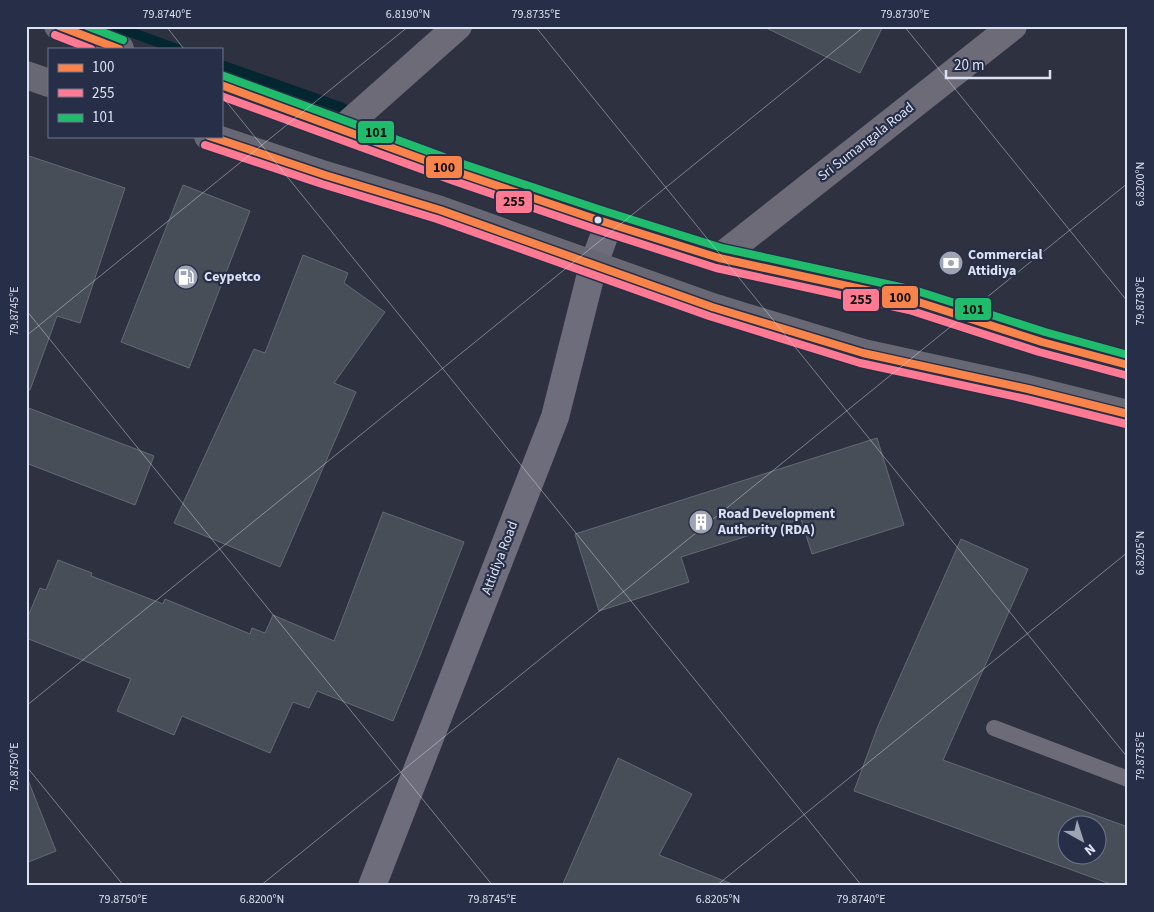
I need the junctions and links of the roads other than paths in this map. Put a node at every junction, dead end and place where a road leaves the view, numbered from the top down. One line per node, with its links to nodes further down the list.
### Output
1 (58, 26): 4 (highway)
2 (458, 26): 8 (street)
3 (1014, 26): 11 (street, Sri Sumangala Road)
4 (117, 48)
5 (26, 75): 6 (highway)
6 (48, 83)
7 (222, 85): 8 (highway)
8 (342, 129): 10 (highway)
9 (214, 138): 12 (highway)
10 (609, 223): 11 (highway); 12 (main road, Attidiya Road)
11 (719, 258): 13 (highway)
12 (593, 266): 14 (highway); 17 (main road, Attidiya Road)
13 (1128, 365)
14 (1128, 414)
15 (994, 728): 16 (lane)
16 (1128, 779)
17 (372, 886)

